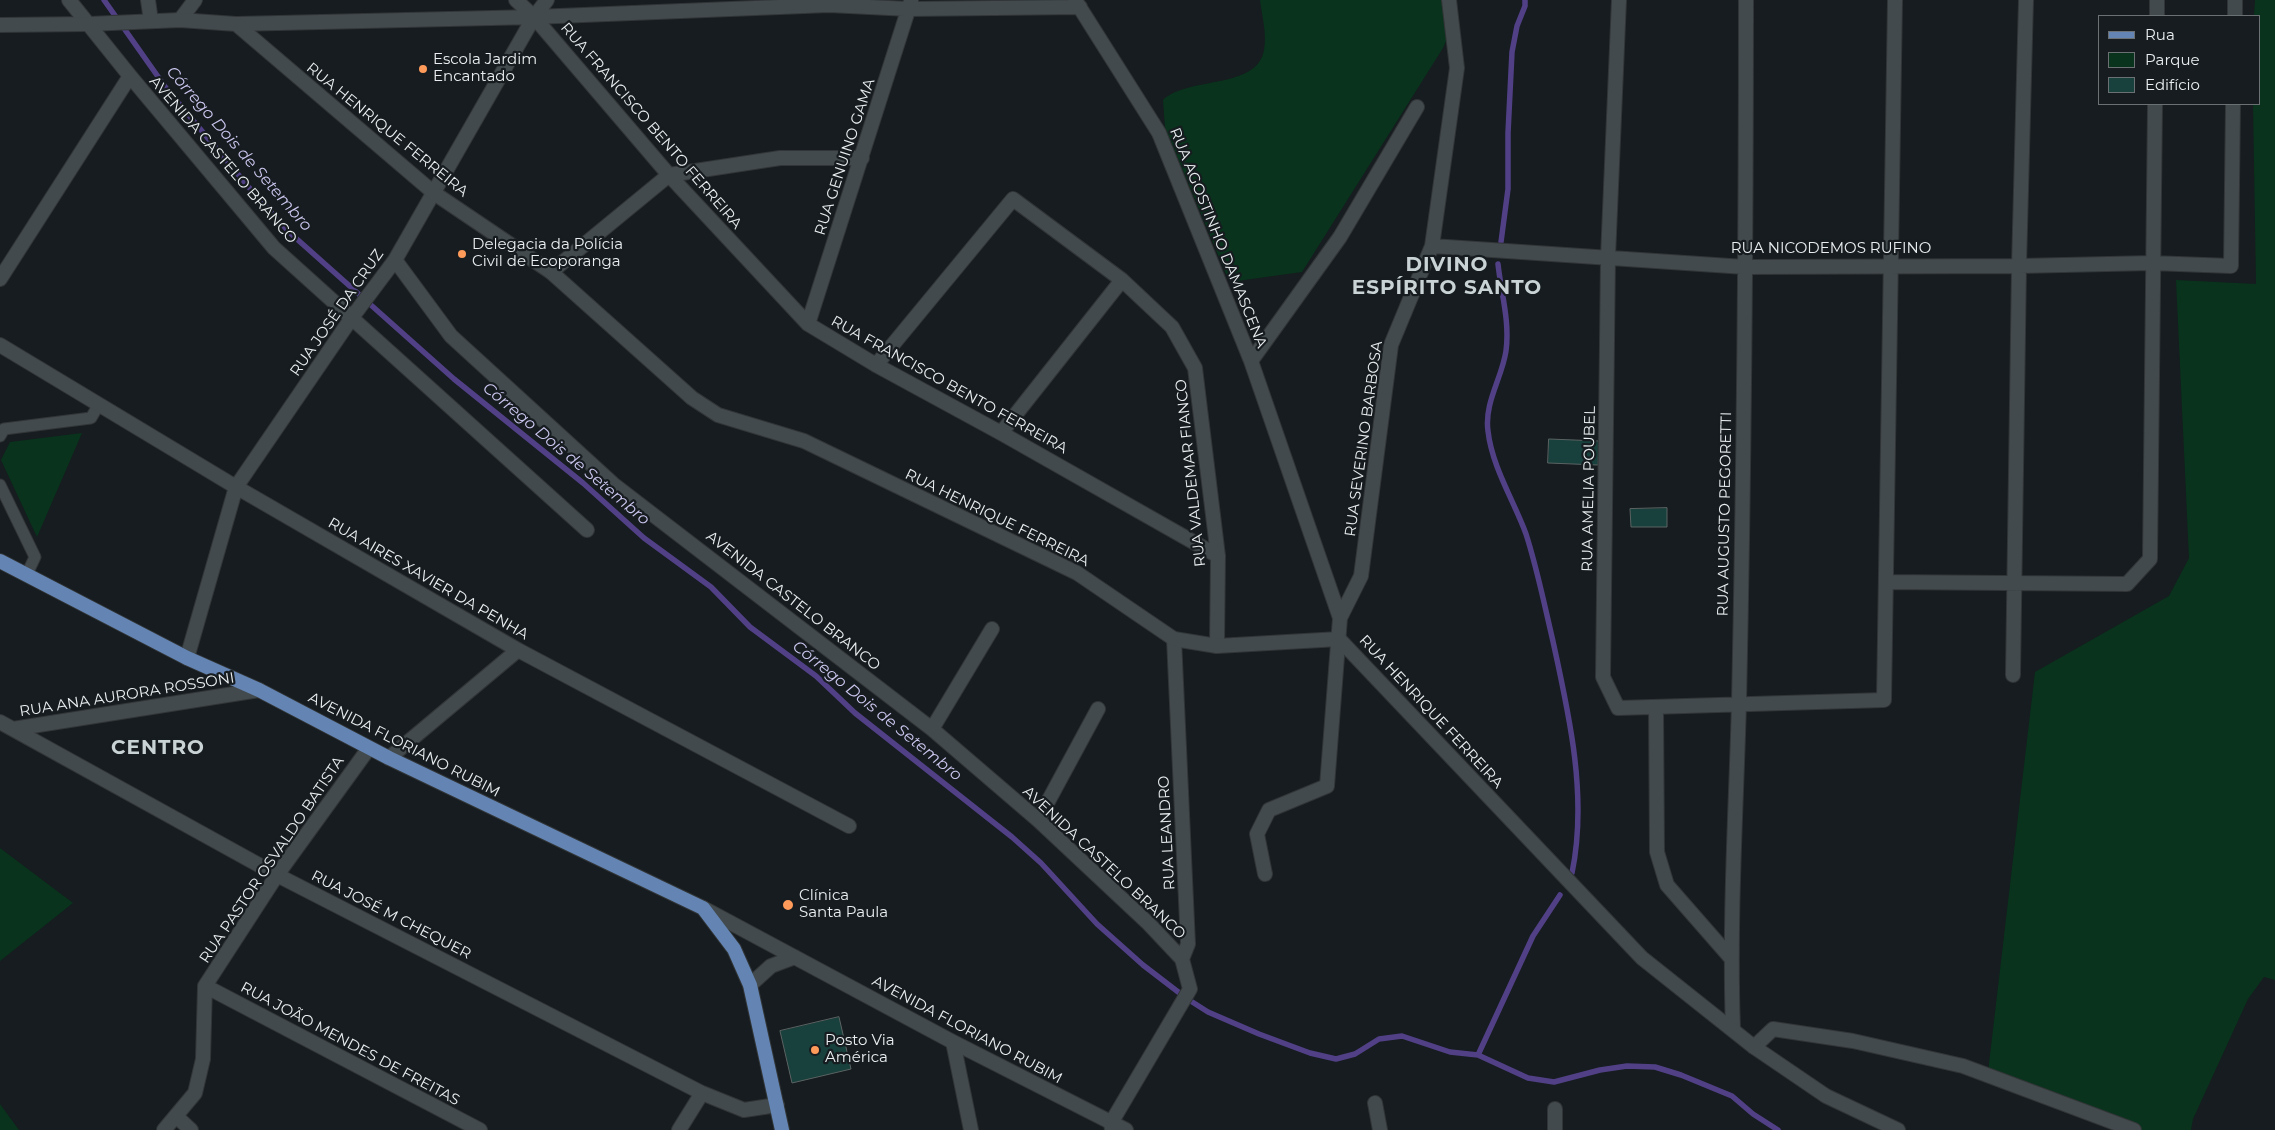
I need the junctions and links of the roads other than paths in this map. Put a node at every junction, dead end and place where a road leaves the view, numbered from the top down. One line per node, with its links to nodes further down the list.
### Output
1 (69, 0): 21 (street, AVENIDA CASTELO BRANCO)
2 (148, 0): 20 (street)
3 (195, 0): 19 (street)
4 (516, 0): 18 (street, RUA FRANCISCO BENTO FERREIRA)
5 (546, 0): 18 (street, RUA JOSÉ DA CRUZ)
6 (1449, 0): 31 (street, RUA SEVERINO BARBOSA)
7 (1619, 0): 32 (street, RUA AMELIA POUBEL)
8 (1746, 0): 35 (street, RUA AUGUSTO PEGORETTI)
9 (1895, 0): 36 (street)
10 (2026, 0): 37 (street)
11 (2157, 0): 16 (street)
12 (2235, 0): 17 (street)
13 (827, 2): 14 (street); 18 (street)
14 (910, 4): 15 (street); 28 (street, RUA GENUINO GAMA)
15 (1078, 4): 44 (street, RUA AGOSTINHO DAMASCENA)
16 (2157, 15)
17 (2235, 15)
18 (534, 17): 22 (street); 29 (street, RUA FRANCISCO BENTO FERREIRA); 30 (street, RUA JOSÉ DA CRUZ)
19 (180, 20): 20 (street); 22 (street)
20 (151, 21): 21 (street)
21 (89, 24): 23 (street); 24 (street, AVENIDA CASTELO BRANCO)
22 (236, 24): 30 (street, RUA HENRIQUE FERREIRA)
23 (0, 25)
24 (130, 76): 39 (street); 41 (street, AVENIDA CASTELO BRANCO)
25 (2155, 105): 34 (street)
26 (2234, 105): 34 (street, RUA NICODEMOS RUFINO)
27 (1417, 107): 44 (street, RUA AGOSTINHO DAMASCENA)
28 (862, 158): 29 (street); 42 (street, RUA GENUINO GAMA)
29 (669, 175): 38 (street); 42 (street, RUA FRANCISCO BENTO FERREIRA)
30 (434, 193): 33 (street, RUA JOSÉ DA CRUZ); 38 (street, RUA HENRIQUE FERREIRA)
31 (1432, 246): 32 (street, RUA NICODEMOS RUFINO); 57 (street, RUA SEVERINO BARBOSA)
32 (1608, 257): 35 (street, RUA NICODEMOS RUFINO); 67 (street, RUA AMELIA POUBEL)
33 (395, 260): 41 (street, RUA JOSÉ DA CRUZ); 71 (street, AVENIDA CASTELO BRANCO)
34 (2152, 262): 37 (street, RUA NICODEMOS RUFINO); 56 (street)
35 (1746, 266): 36 (street, RUA NICODEMOS RUFINO); 66 (street, RUA AUGUSTO PEGORETTI)
36 (1890, 266): 37 (street, RUA NICODEMOS RUFINO); 55 (street)
37 (2019, 266): 56 (street)
38 (551, 272): 59 (street, RUA HENRIQUE FERREIRA)
39 (0, 279)
40 (1122, 280): 45 (street, RUA VALDEMAR FIANCO); 47 (street); 52 (street, RUA VALDEMAR FIANCO)
41 (353, 316): 50 (street, RUA JOSÉ DA CRUZ); 51 (street, AVENIDA CASTELO BRANCO)
42 (808, 324): 45 (street, RUA FRANCISCO BENTO FERREIRA)
43 (0, 346): 46 (street, RUA AIRES XAVIER DA PENHA)
44 (1251, 361): 57 (street, RUA AGOSTINHO DAMASCENA)
45 (876, 365): 47 (street, RUA FRANCISCO BENTO FERREIRA)
46 (99, 404): 48 (lane); 50 (street, RUA AIRES XAVIER DA PENHA)
47 (1001, 432): 52 (street, RUA FRANCISCO BENTO FERREIRA)
48 (0, 436)
49 (0, 485): 54 (lane)
50 (236, 487): 62 (street, RUA AIRES XAVIER DA PENHA); 63 (street, RUA JOSÉ DA CRUZ)
51 (587, 530)
52 (1218, 556): 61 (street, RUA VALDEMAR FIANCO)
53 (0, 561): 54 (main road, AVENIDA FLORIANO RUBIM)
54 (27, 574): 63 (main road, AVENIDA FLORIANO RUBIM)
55 (1886, 582): 56 (street); 66 (street, RUA AMELIA POUBEL)
56 (2015, 582): 64 (street)
57 (1340, 618): 60 (street, RUA AGOSTINHO DAMASCENA)
58 (992, 629): 71 (street)
59 (1174, 639): 61 (street, RUA HENRIQUE FERREIRA); 82 (street, RUA LEANDRO)
60 (1339, 639): 61 (street, RUA HENRIQUE FERREIRA); 77 (street, RUA AGOSTINHO DAMASCENA); 85 (street, RUA HENRIQUE FERREIRA)
61 (1218, 646)
62 (518, 650): 74 (street); 76 (street, RUA AIRES XAVIER DA PENHA)
63 (188, 658): 65 (main road, AVENIDA FLORIANO RUBIM)
64 (2013, 675)
65 (259, 690): 70 (street, RUA ANA AURORA ROSSONI); 73 (main road, AVENIDA FLORIANO RUBIM)
66 (1739, 704): 67 (street, RUA AMELIA POUBEL); 81 (street, RUA AUGUSTO PEGORETTI)
67 (1656, 707): 81 (street)
68 (1098, 709): 75 (street)
69 (0, 722): 70 (street, RUA JOSÉ M CHEQUER)
70 (16, 729): 72 (street, RUA ANA AURORA ROSSONI); 78 (street, RUA JOSÉ M CHEQUER)
71 (932, 729): 75 (street, AVENIDA CASTELO BRANCO)
72 (0, 731)
73 (369, 748): 74 (main road, AVENIDA FLORIANO RUBIM); 78 (street, RUA PASTOR OSVALDO BATISTA)
74 (389, 758): 79 (main road, AVENIDA FLORIANO RUBIM)
75 (1038, 820): 82 (street, AVENIDA CASTELO BRANCO)
76 (849, 826)
77 (1265, 874)
78 (277, 875): 84 (street, RUA PASTOR OSVALDO BATISTA); 88 (street, RUA JOSÉ M CHEQUER)
79 (703, 908): 80 (street, AVENIDA FLORIANO RUBIM); 83 (main road)
80 (794, 957): 83 (street); 86 (street, AVENIDA FLORIANO RUBIM)
81 (1730, 957): 85 (street, RUA AUGUSTO PEGORETTI)
82 (1182, 959): 93 (street, RUA LEANDRO)
83 (750, 985): 90 (main road)
84 (205, 986): 92 (street, RUA PASTOR OSVALDO BATISTA); 96 (street, RUA JOÃO MENDES DE FREITAS)
85 (1732, 1029): 87 (street, RUA HENRIQUE FERREIRA)
86 (953, 1042): 93 (street, AVENIDA FLORIANO RUBIM); 99 (street)
87 (1754, 1047): 103 (street, RUA HENRIQUE FERREIRA); 104 (street)
88 (702, 1093): 90 (street, RUA JOSÉ M CHEQUER); 97 (street)
89 (1375, 1103): 101 (street)
90 (777, 1105): 98 (main road)
91 (1555, 1109): 102 (street)
92 (176, 1116): 94 (street, RUA PASTOR OSVALDO BATISTA); 95 (street)
93 (1111, 1126): 100 (street, AVENIDA FLORIANO RUBIM)
94 (164, 1130)
95 (191, 1130)
96 (480, 1130)
97 (679, 1130)
98 (782, 1130)
99 (971, 1130)
100 (1126, 1130)
101 (1380, 1130)
102 (1555, 1130)
103 (1898, 1130)
104 (2134, 1130)

